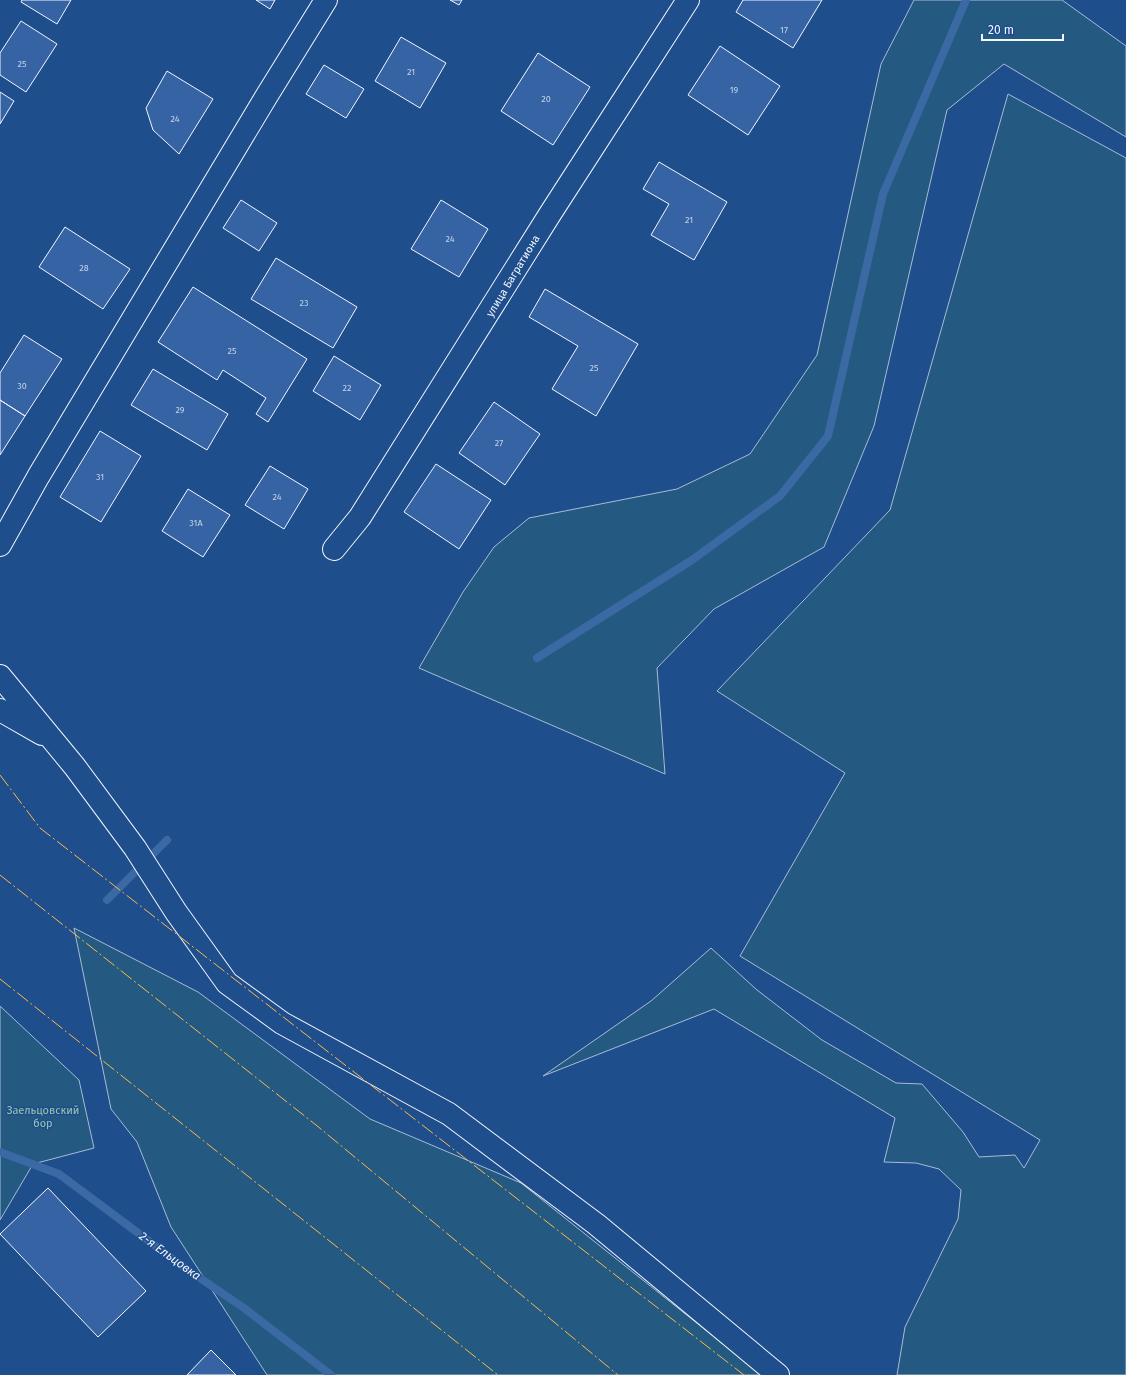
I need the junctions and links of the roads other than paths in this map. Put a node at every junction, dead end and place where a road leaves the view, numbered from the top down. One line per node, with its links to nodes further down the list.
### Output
1 (326, 0): 3 (street)
2 (688, 0): 4 (street, улица Багратиона)
3 (0, 545)
4 (334, 549)
5 (0, 676): 7 (street)
6 (0, 710): 7 (street)
7 (54, 740): 8 (street)
8 (778, 1375)

